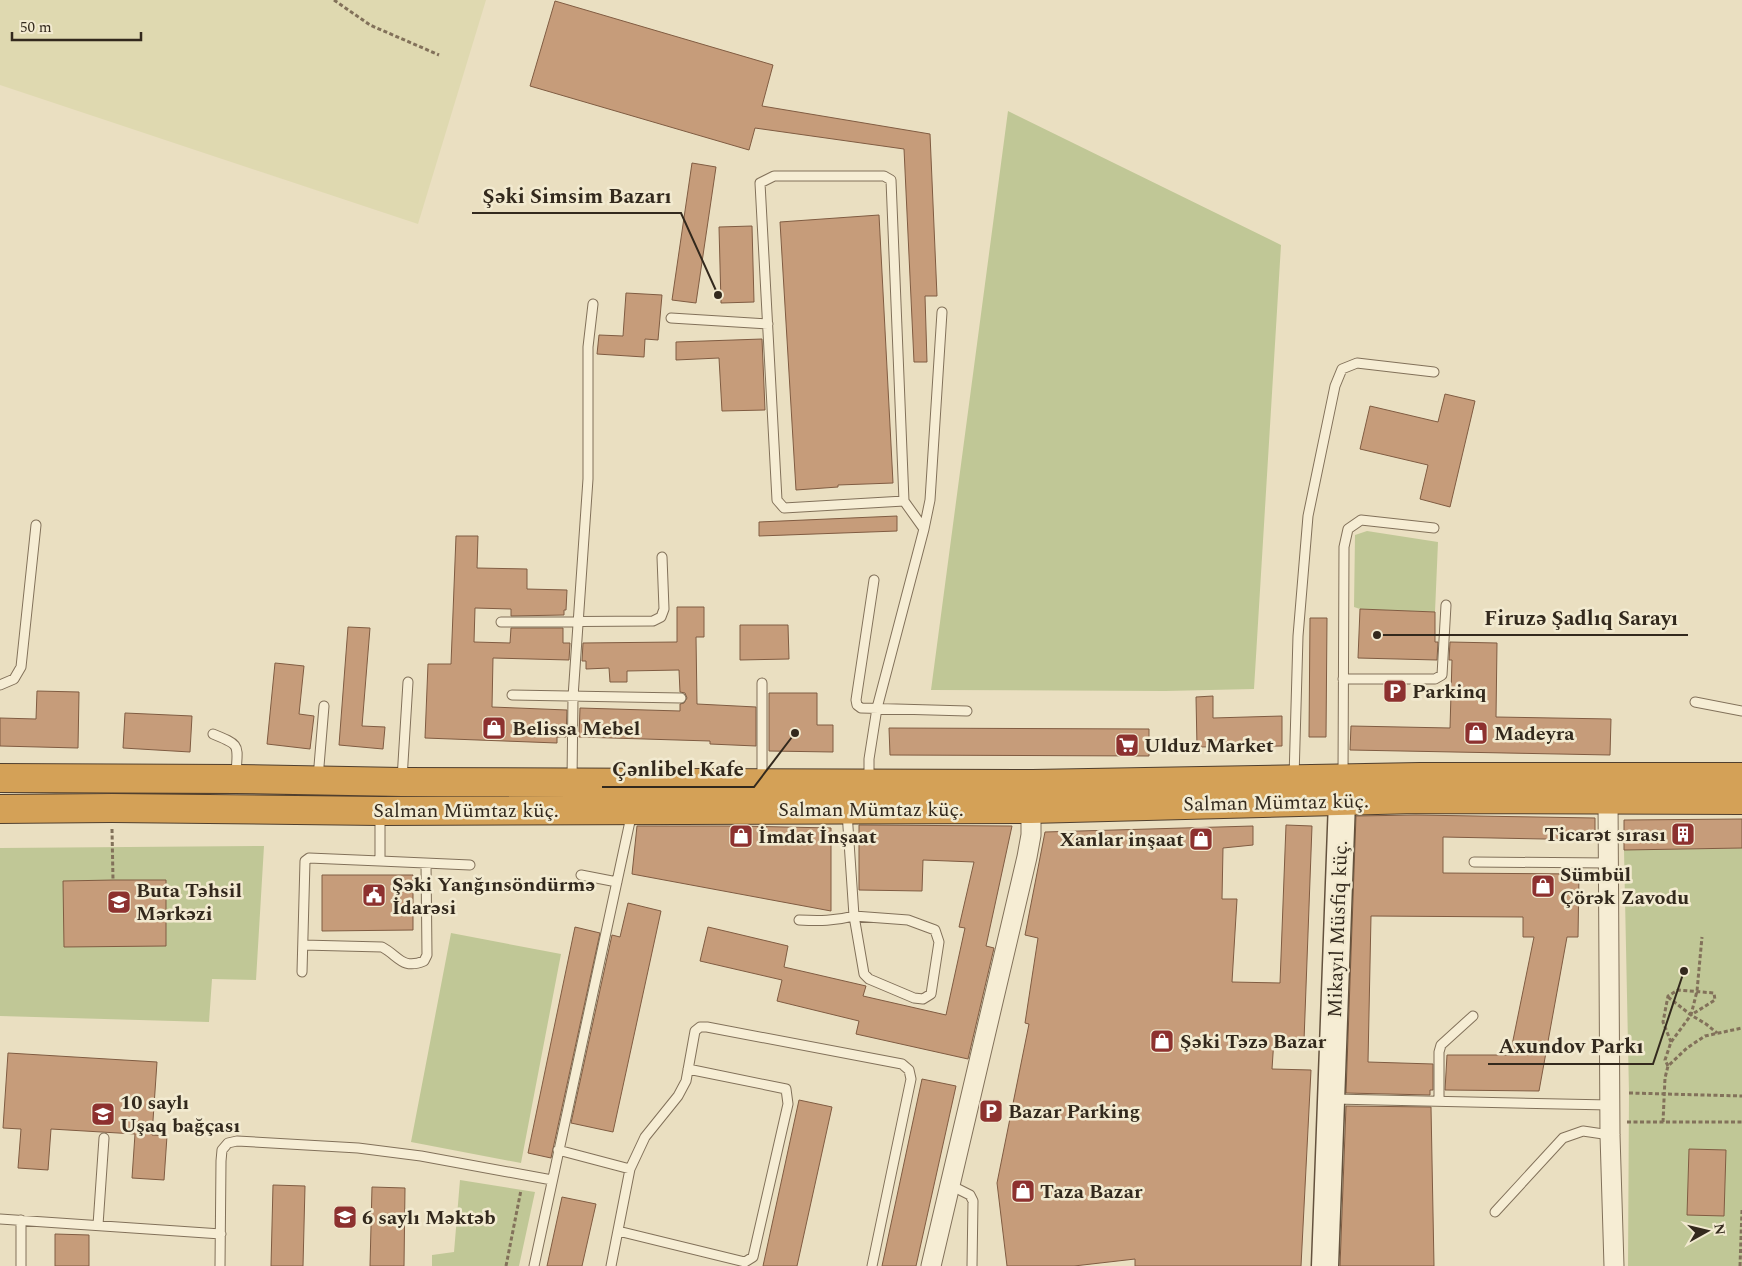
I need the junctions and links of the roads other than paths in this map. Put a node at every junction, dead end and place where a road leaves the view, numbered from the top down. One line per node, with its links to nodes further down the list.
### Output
1 (593, 304): 19 (lane)
2 (942, 312): 9 (lane)
3 (671, 318): 4 (lane)
4 (768, 324): 6 (lane); 6 (lane)
5 (1434, 372): 30 (lane)
6 (904, 501): 9 (lane)
7 (36, 525): 17 (lane)
8 (1434, 528): 14 (lane)
9 (924, 529): 23 (lane)
10 (662, 557): 13 (lane)
11 (874, 580): 23 (lane)
12 (1446, 606): 14 (lane)
13 (501, 622)
14 (1343, 679): 37 (lane)
15 (408, 682): 32 (lane)
16 (762, 683): 34 (lane)
17 (0, 685)
18 (512, 695): 19 (lane)
19 (573, 698): 20 (lane); 33 (lane)
20 (681, 698)
21 (1695, 702): 25 (lane)
22 (324, 706): 31 (lane)
23 (877, 708): 24 (lane); 38 (lane)
24 (967, 711)
25 (1742, 711)
26 (213, 734): 29 (lane)
27 (1742, 777): 36 (highway)
28 (0, 778): 29 (highway)
29 (236, 779): 31 (highway)
30 (1294, 779): 37 (highway); 38 (highway)
31 (318, 780): 32 (highway)
32 (391, 782): 33 (highway); 44 (highway)
33 (572, 782): 34 (highway)
34 (762, 782): 35 (highway)
35 (790, 782): 38 (highway); 42 (highway)
36 (1609, 788): 37 (highway); 39 (highway); 47 (street)
37 (1342, 789): 40 (highway, Salman Mümtaz küç.); 58 (main road, Mikayıl Müsfiq küç.)
38 (862, 800): 40 (highway, Salman Mümtaz küç.); 42 (highway, Salman Mümtaz küç.); 52 (lane)
39 (1742, 800)
40 (1031, 808): 66 (street)
41 (0, 809): 44 (highway, Salman Mümtaz küç.)
42 (789, 809): 43 (highway, Salman Mümtaz küç.)
43 (633, 810): 44 (highway, Salman Mümtaz küç.); 51 (lane)
44 (380, 811): 45 (lane)
45 (380, 861): 48 (lane); 54 (lane)
46 (1474, 862): 47 (lane)
47 (1608, 863): 60 (street)
48 (426, 864): 49 (lane); 54 (lane)
49 (470, 865)
50 (581, 875): 51 (lane)
51 (617, 882): 63 (lane)
52 (854, 916): 52 (lane); 53 (lane)
53 (799, 920)
54 (303, 945): 55 (lane)
55 (302, 972)
56 (1473, 1016): 59 (lane)
57 (688, 1069): 64 (lane); 71 (lane); 77 (lane)
58 (1331, 1099): 59 (lane); 80 (main road, Mikayıl Müsfiq küç.)
59 (1439, 1101): 60 (lane)
60 (1610, 1105): 61 (street)
61 (1610, 1135): 67 (lane); 81 (street)
62 (104, 1138): 70 (lane)
63 (558, 1150): 64 (lane); 65 (lane)
64 (630, 1169): 71 (lane)
65 (552, 1180): 72 (lane); 75 (lane)
66 (950, 1185): 78 (street); 79 (lane)
67 (1495, 1212)
68 (0, 1219): 69 (lane)
69 (21, 1220): 70 (lane); 73 (lane)
70 (98, 1225): 72 (lane)
71 (618, 1231): 76 (lane)
72 (220, 1234): 74 (lane)
73 (21, 1266)
74 (220, 1266)
75 (534, 1266)
76 (611, 1266)
77 (872, 1266)
78 (930, 1266)
79 (972, 1266)
80 (1325, 1266)
81 (1614, 1266)

